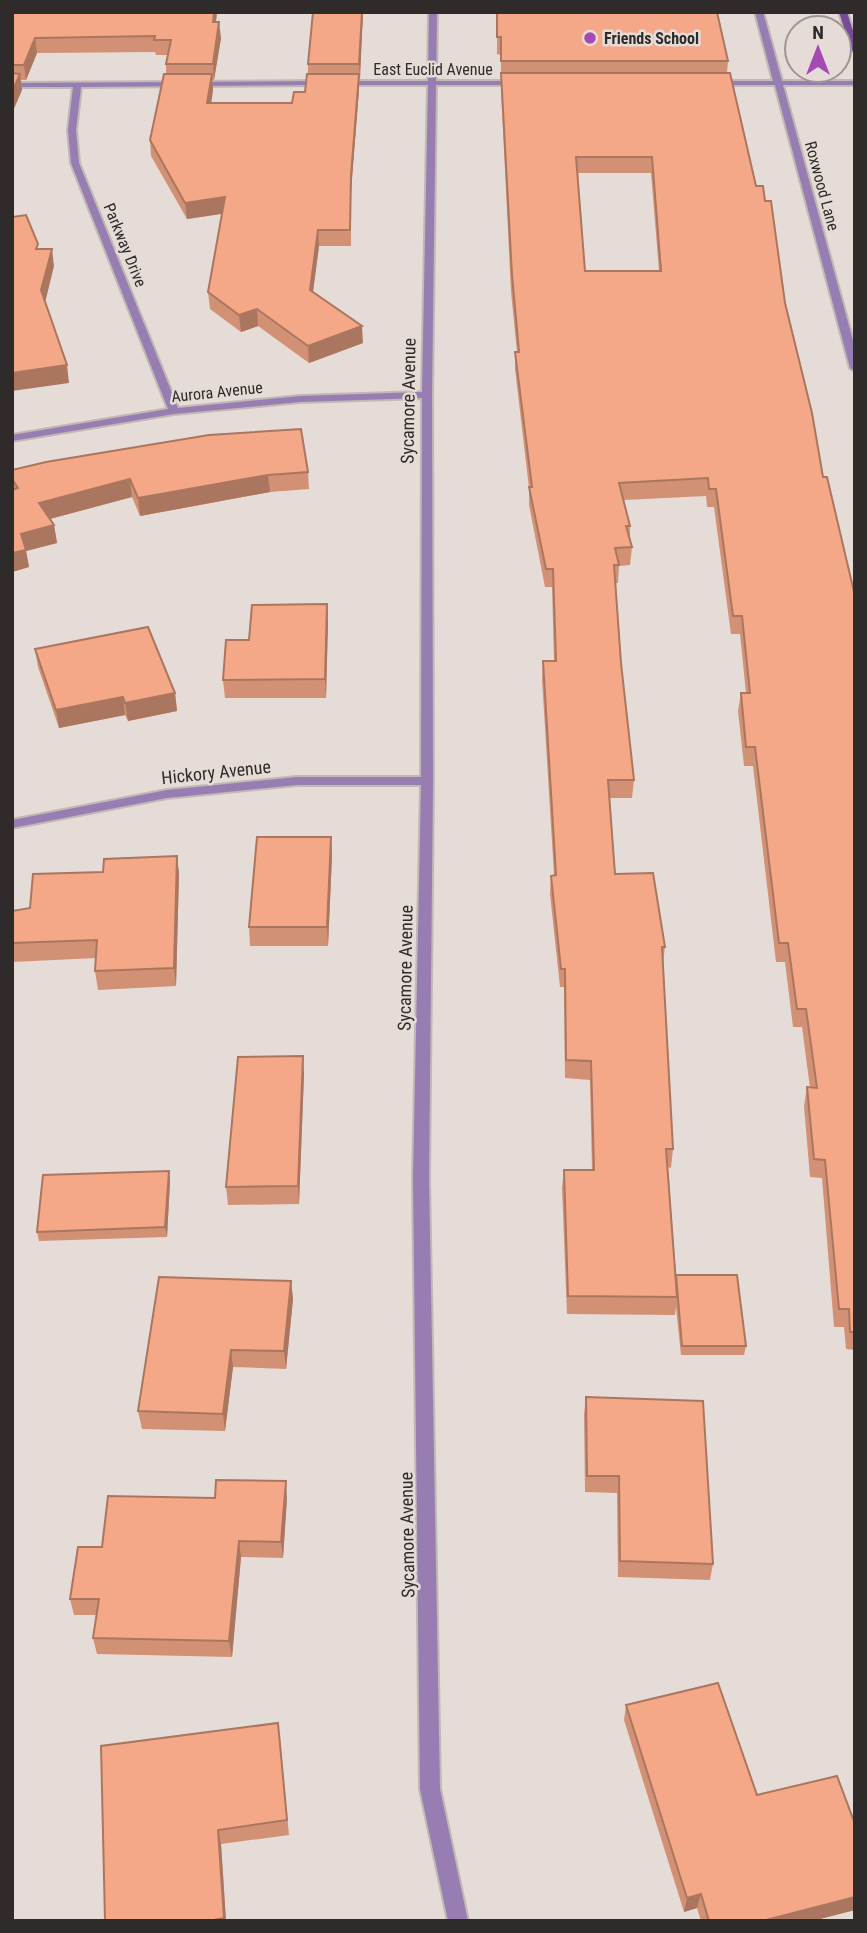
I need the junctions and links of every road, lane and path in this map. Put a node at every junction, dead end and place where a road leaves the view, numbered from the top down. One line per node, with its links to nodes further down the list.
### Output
1 (433, 12): 5 (street, Sycamore Avenue)
2 (759, 12): 8 (street, Roxwood Lane)
3 (843, 12): 4 (main road)
4 (855, 50)
5 (434, 82): 6 (street, East Euclid Avenue); 11 (street, East Euclid Avenue); 13 (street, Sycamore Avenue)
6 (530, 83)
7 (709, 83): 8 (street)
8 (778, 83): 9 (street); 12 (street, Roxwood Lane)
9 (855, 83)
10 (12, 85): 11 (street, East Euclid Avenue)
11 (77, 85): 14 (street, Parkway Drive)
12 (855, 368)
13 (426, 395): 14 (street, Aurora Avenue); 16 (street, Sycamore Avenue)
14 (174, 411): 15 (street, Aurora Avenue)
15 (12, 438)
16 (427, 781): 17 (street, Hickory Avenue); 18 (street, Sycamore Avenue)
17 (12, 824)
18 (458, 1921)

